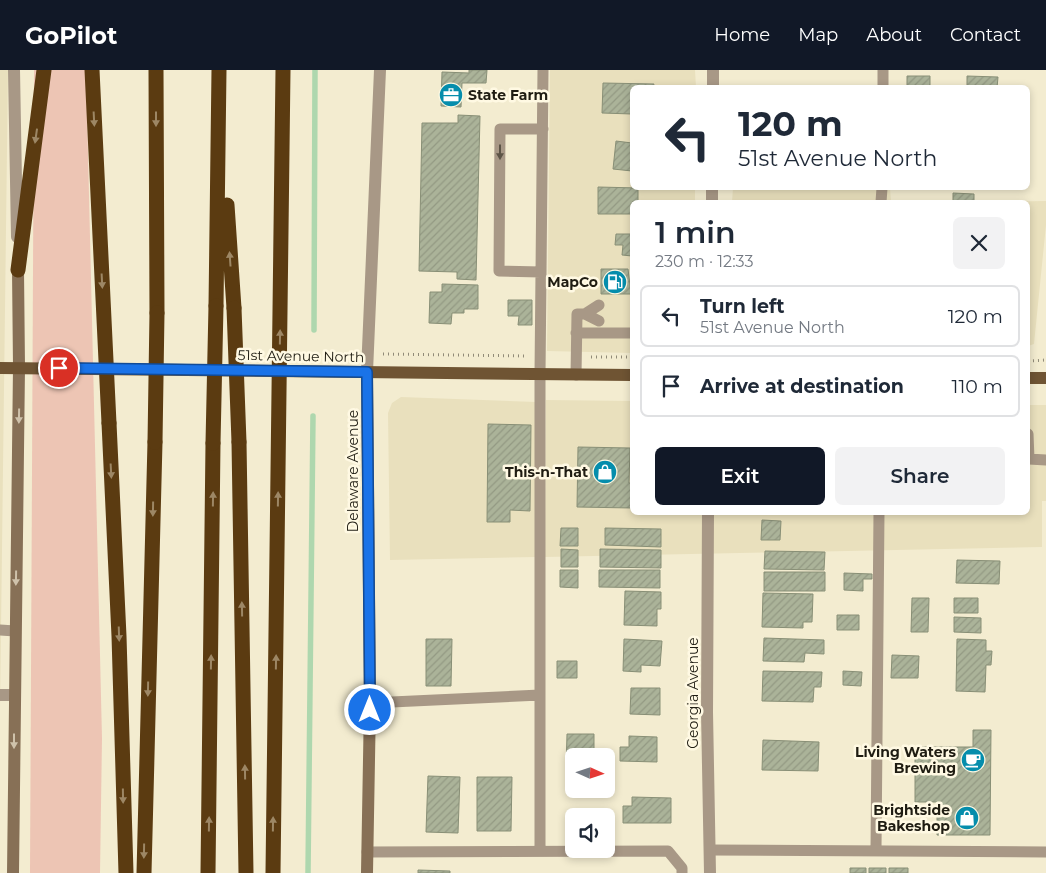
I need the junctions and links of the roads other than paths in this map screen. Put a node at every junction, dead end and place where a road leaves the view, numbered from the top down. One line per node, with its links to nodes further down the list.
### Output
1 (14, 70): 15 (street)
2 (44, 70): 15 (highway, one-way to 15)
3 (92, 70): 46 (highway, one-way to 46, bridge)
4 (156, 70): 47 (highway, one-way to 47, bridge)
5 (219, 70): 13 (highway)
6 (283, 70): 50 (highway, one-way to 6, bridge)
7 (380, 70): 24 (street, Delaware Avenue)
8 (543, 70): 14 (lane)
9 (713, 70): 11 (street)
10 (883, 70): 12 (lane)
11 (713, 85)
12 (883, 85)
13 (219, 94): 48 (highway, one-way to 13, bridge); 49 (highway, one-way to 13, bridge)
14 (543, 129): 16 (lane); 16 (lane, one-way to 16)
15 (18, 270): 22 (main road)
16 (541, 272): 25 (lane)
17 (599, 305): 18 (lane)
18 (585, 314): 19 (lane); 20 (lane)
19 (599, 321)
20 (576, 333): 21 (lane); 26 (lane)
21 (630, 333)
22 (19, 367): 23 (main road, 51st Avenue North); 24 (main road, 51st Avenue North); 35 (main road, one-way to 35)
23 (0, 368)
24 (367, 372): 25 (main road, 51st Avenue North); 39 (main road, Delaware Avenue)
25 (540, 374): 26 (main road, 51st Avenue North); 38 (lane)
26 (576, 375): 27 (main road, 51st Avenue North)
27 (630, 375)
28 (1030, 378): 29 (main road)
29 (1046, 378)
30 (1030, 459): 31 (lane)
31 (1046, 460)
32 (708, 515): 41 (street, Georgia Avenue)
33 (879, 515): 42 (lane)
34 (0, 630): 35 (lane)
35 (15, 631): 37 (main road)
36 (0, 694): 37 (street)
37 (14, 695): 45 (main road, one-way to 45)
38 (540, 695): 39 (lane); 40 (lane)
39 (370, 703): 43 (main road, Delaware Avenue)
40 (540, 850): 43 (lane); 52 (lane)
41 (710, 850): 42 (lane); 53 (street, Georgia Avenue)
42 (876, 850): 44 (lane)
43 (367, 852): 51 (main road, Delaware Avenue)
44 (1046, 852)
45 (14, 873)
46 (126, 873)
47 (144, 873)
48 (208, 873)
49 (246, 873)
50 (273, 873)
51 (367, 873)
52 (682, 873)
53 (710, 873)

